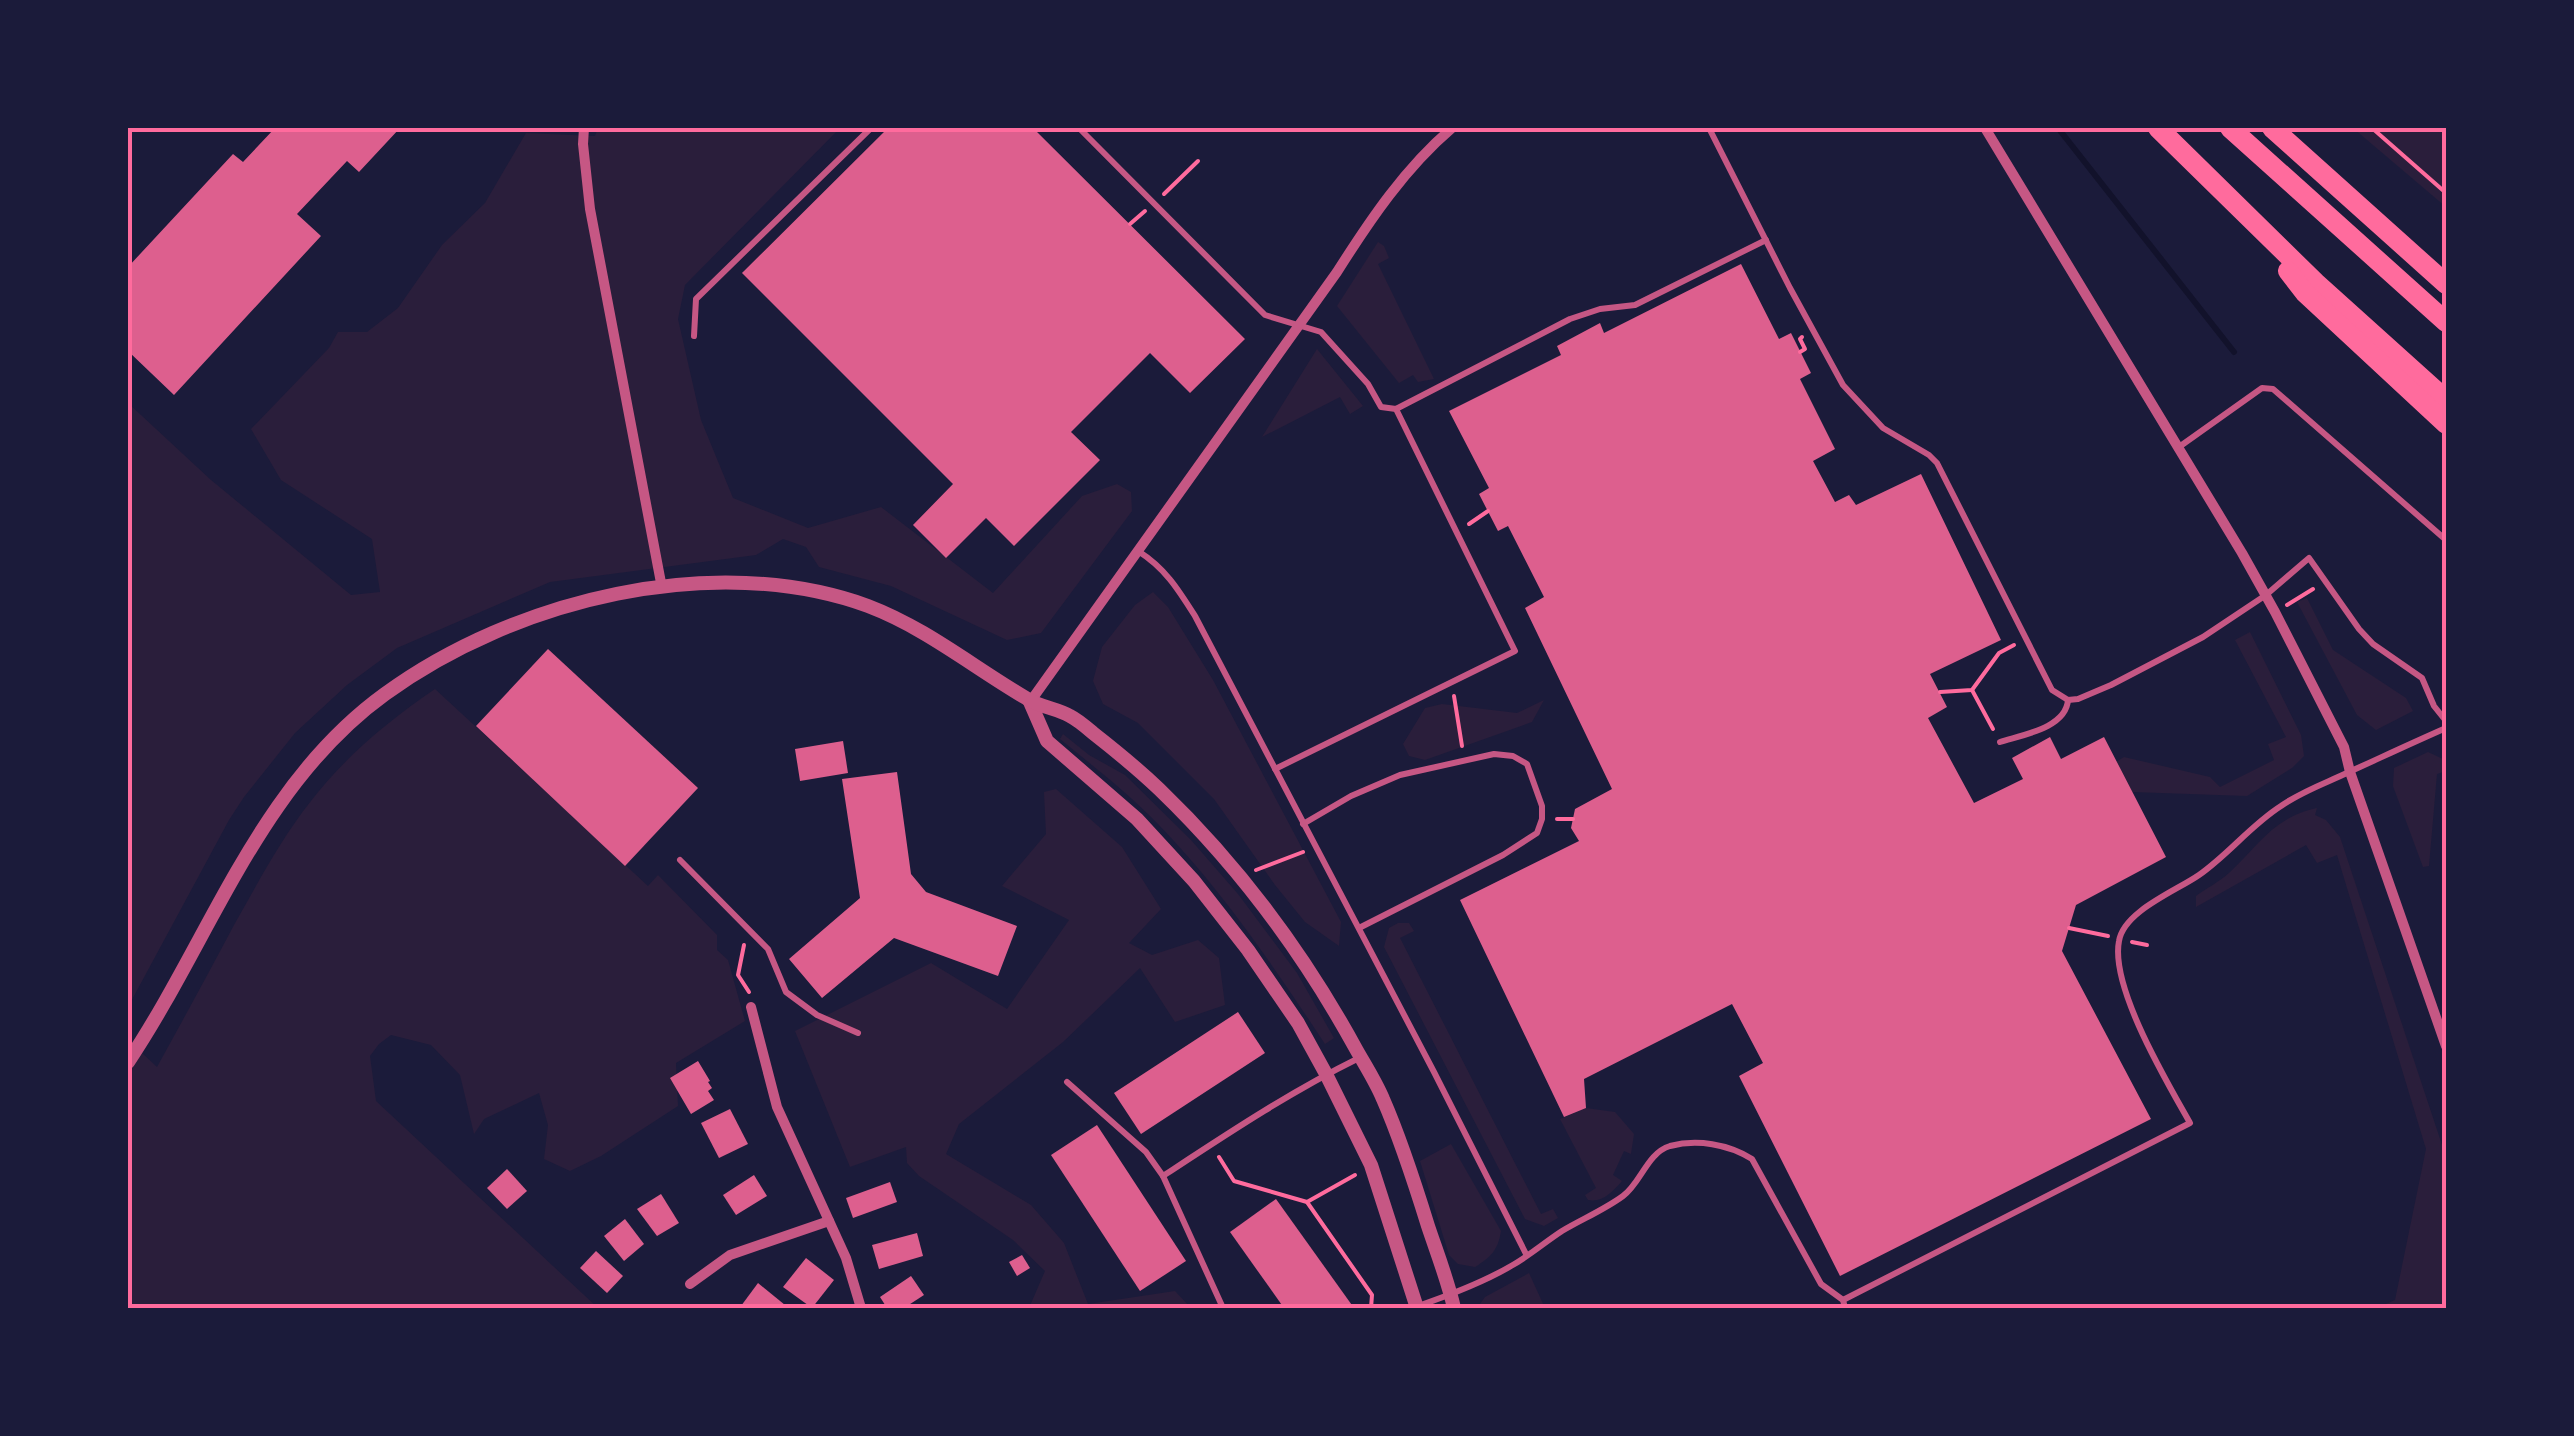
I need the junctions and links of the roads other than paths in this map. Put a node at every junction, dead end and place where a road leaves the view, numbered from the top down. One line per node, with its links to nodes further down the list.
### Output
1 (584, 128): 22 (street)
2 (871, 128): 15 (lane)
3 (1079, 128): 14 (lane)
4 (1452, 128): 14 (street)
5 (1710, 128): 11 (lane)
6 (1985, 128): 19 (street)
7 (2158, 128): 10 (highway)
8 (2230, 128): 13 (highway)
9 (2272, 128): 12 (highway)
10 (2234, 202): 16 (highway); 18 (highway)
11 (1766, 240): 17 (lane); 24 (lane)
12 (2446, 284)
13 (2446, 322)
14 (1298, 324): 17 (lane); 21 (street)
15 (694, 336)
16 (2446, 400)
17 (1396, 409): 28 (lane)
18 (2446, 424)
19 (2180, 447): 20 (lane); 23 (street)
20 (2446, 540)
21 (1138, 551): 25 (street); 28 (lane)
22 (662, 588): 25 (street); 37 (street)
23 (2266, 595): 24 (lane); 26 (lane); 29 (street)
24 (2068, 700): 27 (lane)
25 (1030, 702): 36 (street); 38 (street)
26 (2446, 724): 29 (lane)
27 (2000, 742)
28 (1276, 769): 30 (lane)
29 (2350, 772): 35 (street); 45 (lane)
30 (1303, 824): 32 (lane); 32 (lane)
31 (680, 860): 34 (lane)
32 (1359, 928): 42 (lane)
33 (751, 1006): 41 (street)
34 (858, 1033)
35 (2446, 1046)
36 (1360, 1057): 38 (lane); 44 (street)
37 (128, 1062)
38 (1326, 1074): 40 (lane); 48 (street)
39 (1067, 1082): 40 (lane)
40 (1163, 1176): 47 (lane)
41 (830, 1221): 43 (street); 46 (street)
42 (1526, 1254): 44 (lane); 45 (lane)
43 (690, 1284)
44 (1453, 1302): 48 (lane)
45 (1844, 1304)
46 (862, 1308)
47 (1223, 1308)
48 (1417, 1308)

